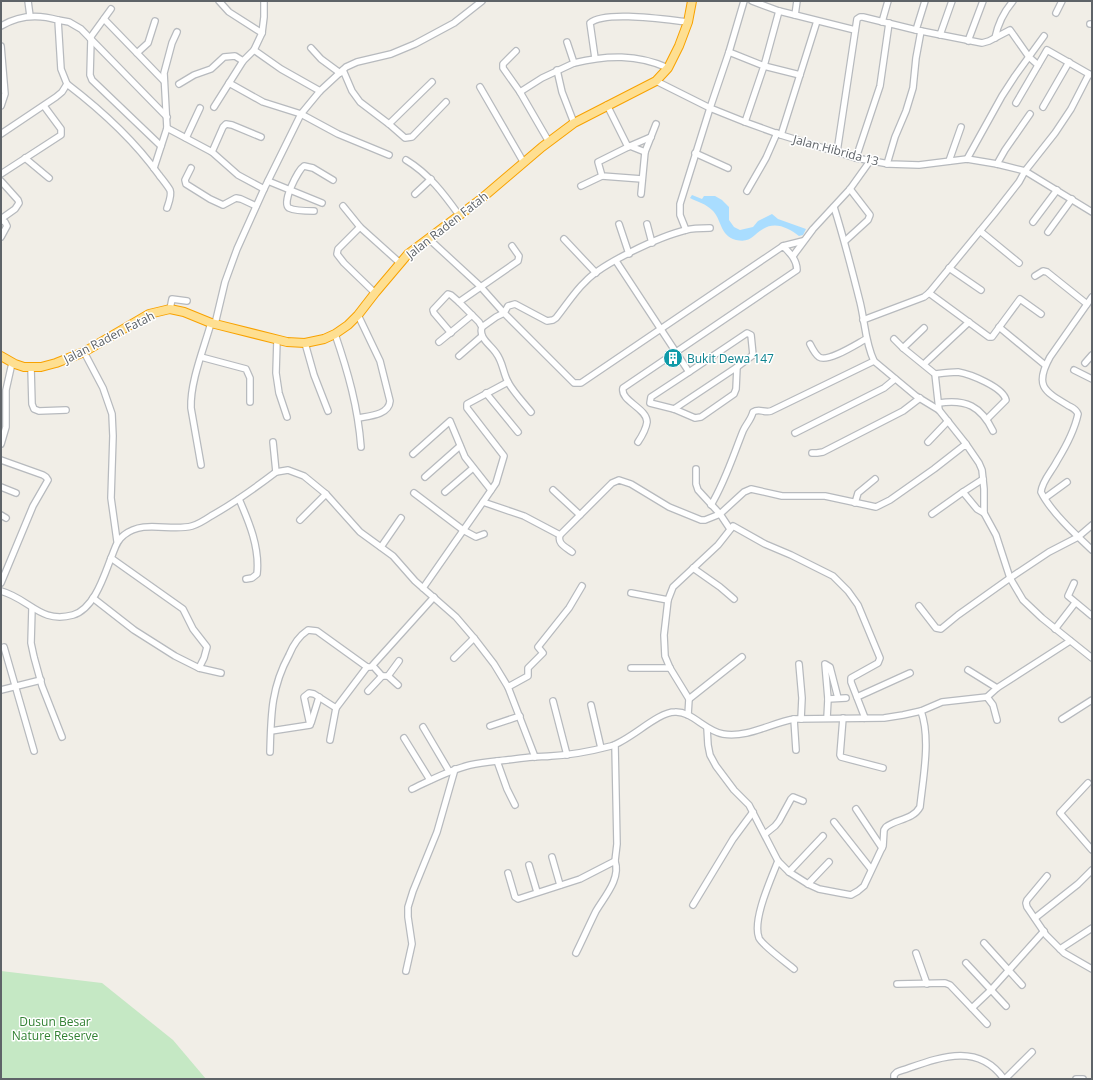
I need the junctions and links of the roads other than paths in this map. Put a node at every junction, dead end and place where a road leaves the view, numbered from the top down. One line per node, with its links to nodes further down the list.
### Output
1 (28, 1): 19 (street)
2 (219, 1): 31 (street)
3 (264, 1): 31 (street)
4 (482, 1): 53 (street)
5 (692, 1): 24 (highway, Jalan Raden Fatah)
6 (744, 1): 42 (street)
7 (752, 1): 16 (street)
8 (797, 1): 18 (street)
9 (888, 1): 25 (street)
10 (925, 1): 29 (street)
11 (952, 1): 32 (street)
12 (983, 1): 36 (street)
13 (1013, 1): 34 (street)
14 (1062, 1): 17 (street)
15 (111, 9): 20 (street)
16 (779, 11): 18 (street); 50 (street)
17 (1056, 13)
18 (794, 15): 23 (street)
19 (30, 16): 21 (street); 27 (street)
20 (104, 19): 35 (street); 43 (street)
21 (58, 20): 35 (street); 60 (street)
22 (155, 21): 43 (street)
23 (817, 21): 28 (street); 54 (street)
24 (688, 22): 45 (street); 51 (highway, Jalan Raden Fatah)
25 (882, 22): 26 (street); 28 (street)
26 (889, 23): 29 (street); 97 (street)
27 (1, 26)
28 (855, 30): 93 (street)
29 (919, 31): 32 (street); 103 (street)
30 (177, 32): 56 (street)
31 (262, 33): 40 (street)
32 (940, 35): 36 (street)
33 (1044, 36): 44 (street)
34 (995, 38): 36 (street); 44 (street)
35 (90, 39): 76 (street); 89 (street)
36 (968, 41)
37 (567, 42): 48 (street)
38 (1, 46): 68 (street)
39 (311, 48): 53 (street)
40 (254, 50): 46 (street); 63 (street)
41 (516, 51): 64 (street)
42 (729, 52): 50 (street); 73 (street)
43 (137, 53): 56 (street)
44 (1028, 57): 49 (street); 98 (street)
45 (595, 58): 48 (street); 51 (street)
46 (243, 61): 59 (street); 61 (street)
47 (1069, 62): 49 (street); 55 (street); 71 (street)
48 (574, 63): 52 (street)
49 (1038, 65): 66 (street)
50 (764, 66): 54 (street); 77 (street)
51 (668, 68): 57 (highway, Jalan Raden Fatah)
52 (557, 70): 64 (street); 78 (street)
53 (341, 71): 63 (street); 79 (street)
54 (800, 75): 84 (street)
55 (1091, 75): 108 (street)
56 (164, 81): 76 (street)
57 (656, 81): 67 (highway, Jalan Raden Fatah); 73 (street, Jalan Hibrida 13)
58 (432, 82): 79 (street)
59 (229, 83): 70 (street); 74 (street)
60 (67, 84): 69 (street); 105 (street)
61 (179, 84)
62 (480, 87): 102 (street)
63 (320, 91): 74 (street)
64 (520, 92): 88 (street)
65 (446, 102): 79 (street)
66 (1016, 103)
67 (607, 105): 78 (highway, Jalan Raden Fatah); 90 (street)
68 (1, 106)
69 (44, 106): 83 (street); 96 (street)
70 (214, 107)
71 (1043, 107)
72 (200, 108): 87 (street)
73 (710, 108): 77 (street, Jalan Hibrida 13); 94 (street)
74 (301, 114): 95 (street); 116 (street)
75 (1030, 114): 104 (street)
76 (167, 117): 82 (street)
77 (745, 122): 84 (street, Jalan Hibrida 13)
78 (574, 123): 88 (highway, Jalan Raden Fatah)
79 (389, 124)
80 (656, 124): 86 (street)
81 (961, 127): 101 (street)
82 (168, 128): 87 (street); 89 (street)
83 (1, 134)
84 (779, 134): 93 (street, Jalan Hibrida 13); 122 (street)
85 (261, 137): 91 (street)
86 (651, 137): 90 (street); 92 (street)
87 (186, 138): 91 (street)
88 (549, 142): 102 (highway, Jalan Raden Fatah)
89 (161, 146): 105 (street)
90 (629, 146): 92 (street); 110 (street)
91 (212, 152): 119 (street)
92 (645, 152): 113 (street)
93 (837, 152): 97 (street, Jalan Hibrida 13)
94 (696, 153): 107 (street); 140 (street)
95 (389, 155)
96 (25, 158): 109 (street); 111 (street)
97 (856, 158): 100 (street, Jalan Hibrida 13)
98 (967, 159): 101 (street, Jalan Hibrida 13); 104 (street, Jalan Hibrida 13)
99 (406, 160): 112 (street)
100 (870, 161): 103 (street, Jalan Hibrida 13); 118 (street)
101 (949, 161): 103 (street, Jalan Hibrida 13)
102 (524, 163): 133 (highway, Jalan Raden Fatah)
103 (887, 164)
104 (997, 164): 108 (street, Jalan Hibrida 13)
105 (154, 168): 130 (street)
106 (191, 168): 127 (street)
107 (728, 168)
108 (1025, 171): 121 (street, Jalan Hibrida 13); 141 (street)
109 (1, 174)
110 (602, 176): 113 (street); 117 (street)
111 (49, 178)
112 (431, 179): 123 (street); 133 (street)
113 (642, 179): 124 (street)
114 (333, 180): 120 (street)
115 (1, 181): 134 (street)
116 (268, 181): 119 (street); 120 (street)
117 (581, 186)
118 (850, 188): 129 (street); 147 (street)
119 (264, 189): 127 (street)
120 (290, 190): 126 (street); 131 (street)
121 (1057, 190): 125 (street, Jalan Hibrida 13); 135 (street)
122 (747, 191)
123 (415, 194)
124 (640, 194)
125 (1072, 199): 132 (street, Jalan Hibrida 13); 142 (street)
126 (322, 203)
127 (256, 206): 174 (street)
128 (343, 206): 138 (street)
129 (834, 207): 146 (street); 147 (street)
130 (167, 208)
131 (314, 212)
132 (1092, 212)
133 (459, 215): 144 (highway, Jalan Raden Fatah)
134 (1, 219): 143 (street)
135 (1033, 222)
136 (619, 224): 151 (street)
137 (647, 224): 148 (street)
138 (360, 227): 154 (street); 161 (street)
139 (710, 228): 140 (street)
140 (686, 230): 148 (street)
141 (980, 231): 155 (street); 156 (street)
142 (1048, 232)
143 (1, 237)
144 (429, 239): 154 (highway, Jalan Raden Fatah); 159 (street)
145 (564, 239): 157 (street)
146 (803, 240): 150 (street); 152 (street)
147 (845, 241): 172 (street)
148 (652, 242): 151 (street)
149 (512, 246): 159 (street)
150 (783, 246): 152 (street); 177 (street)
151 (629, 254): 153 (street)
152 (793, 256): 190 (street)
153 (616, 261): 157 (street); 177 (street)
154 (400, 263): 161 (highway, Jalan Raden Fatah)
155 (1020, 263)
156 (949, 268): 160 (street); 162 (street)
157 (596, 273): 168 (street)
158 (1035, 276): 166 (street)
159 (480, 286): 165 (street); 168 (street)
160 (981, 290)
161 (375, 293): 170 (highway, Jalan Raden Fatah)
162 (929, 293): 172 (street); 173 (street)
163 (1092, 297): 166 (street)
164 (187, 301): 167 (street)
165 (459, 302): 171 (street); 179 (street)
166 (1087, 304): 199 (street)
167 (170, 309): 174 (highway, Jalan Raden Fatah); 189 (highway, Jalan Raden Fatah)
168 (504, 313): 175 (street); 177 (street)
169 (1041, 314): 176 (street)
170 (358, 315): 180 (highway, Jalan Raden Fatah); 219 (street)
171 (472, 316): 175 (street); 179 (street)
172 (863, 320): 182 (street)
173 (969, 322): 176 (street); 198 (street)
174 (213, 324): 184 (highway, Jalan Raden Fatah); 194 (street)
175 (482, 327): 181 (street)
176 (999, 327): 199 (street)
177 (660, 328): 190 (street)
178 (924, 328): 188 (street)
179 (451, 333): 185 (street)
180 (335, 334): 186 (highway, Jalan Raden Fatah); 219 (street)
181 (482, 336): 193 (street); 207 (street)
182 (866, 338): 187 (street); 195 (street)
183 (894, 339): 188 (street)
184 (277, 340): 186 (highway, Jalan Raden Fatah); 218 (street)
185 (439, 342)
186 (305, 343): 216 (street)
187 (810, 344)
188 (903, 348): 198 (street)
189 (84, 352): 201 (highway, Jalan Raden Fatah); 268 (street)
190 (675, 352): 203 (street); 226 (street)
191 (1092, 355): 197 (street)
192 (1, 356): 196 (highway, Jalan Raden Fatah)
193 (459, 356)
194 (201, 357): 211 (street); 235 (street)
195 (874, 361): 206 (street); 255 (street)
196 (12, 363): 201 (highway, Jalan Raden Fatah); 228 (street)
197 (1085, 363)
198 (924, 364): 204 (street)
199 (1046, 365): 251 (street)
200 (737, 367): 203 (street); 213 (street); 213 (street)
201 (32, 368): 214 (street)
202 (1074, 370): 205 (street)
203 (689, 372): 213 (street)
204 (935, 374): 210 (street); 220 (street)
205 (1092, 379)
206 (895, 380): 209 (street); 224 (street)
207 (508, 382): 208 (street); 217 (street)
208 (486, 393): 223 (street); 244 (street)
209 (920, 398): 212 (street); 232 (street)
210 (938, 401): 212 (street); 215 (street); 220 (street)
211 (250, 402)
212 (930, 405): 215 (street)
213 (674, 409)
214 (66, 410)
215 (939, 410): 221 (street)
216 (328, 411)
217 (531, 412)
218 (287, 417)
219 (358, 418): 231 (street)
220 (987, 419): 222 (street)
221 (948, 421): 227 (street); 229 (street)
222 (993, 431)
223 (518, 432)
224 (795, 433)
225 (273, 442): 238 (street)
226 (638, 442)
227 (928, 442)
228 (1, 444)
229 (966, 444): 241 (street); 254 (street)
230 (460, 446): 233 (street); 236 (street); 239 (street)
231 (361, 447)
232 (812, 453)
233 (413, 454)
234 (1, 460): 276 (street)
235 (201, 465)
236 (473, 468): 244 (street); 246 (street)
237 (696, 469): 255 (street)
238 (276, 472): 250 (street); 252 (street)
239 (425, 477)
240 (875, 479): 254 (street)
241 (983, 479): 247 (street); 256 (street)
242 (1068, 482): 251 (street)
243 (1, 487): 248 (street)
244 (491, 490): 253 (street)
245 (553, 490): 259 (street)
246 (445, 492)
247 (963, 492): 256 (street); 258 (street)
248 (16, 493)
249 (414, 493): 264 (street)
250 (326, 494): 261 (street); 269 (street)
251 (1045, 498): 267 (street)
252 (239, 499): 268 (street); 275 (street)
253 (483, 502): 264 (street); 266 (street)
254 (855, 502): 257 (street)
255 (711, 505): 257 (street)
256 (984, 513): 274 (street)
257 (720, 514): 259 (street); 263 (street)
258 (932, 514)
259 (580, 515): 266 (street)
260 (401, 518): 269 (street)
261 (300, 520)
262 (1092, 525): 267 (street)
263 (730, 529): 273 (street); 316 (street)
264 (463, 530): 265 (street); 279 (street)
265 (484, 534)
266 (560, 535): 271 (street)
267 (1078, 537): 270 (street); 274 (street)
268 (117, 541): 272 (street)
269 (381, 547): 279 (street)
270 (1092, 550)
271 (572, 552)
272 (111, 558): 283 (street); 300 (street)
273 (693, 568): 284 (street); 285 (street)
274 (1010, 578): 287 (street); 290 (street)
275 (246, 579)
276 (1, 583)
277 (1074, 583): 286 (street)
278 (582, 586): 310 (street)
279 (423, 588): 282 (street)
280 (1, 591): 288 (street)
281 (631, 593): 285 (street)
282 (434, 597): 291 (street); 299 (street)
283 (93, 598): 288 (street); 300 (street)
284 (734, 599)
285 (668, 600): 302 (street)
286 (1075, 603): 289 (street); 290 (street)
287 (919, 606)
288 (32, 608): 307 (street)
289 (1092, 616)
290 (1055, 629): 292 (street)
291 (474, 638): 296 (street); 310 (street)
292 (1070, 641): 294 (street); 311 (street)
293 (4, 647): 309 (street)
294 (1092, 656)
295 (742, 657): 319 (street)
296 (454, 658)
297 (400, 661): 306 (street)
298 (799, 664): 332 (street)
299 (370, 667): 306 (street); 324 (street); 339 (street)
300 (199, 668): 304 (street)
301 (631, 668): 302 (street)
302 (670, 668): 319 (street)
303 (968, 670): 311 (street)
304 (220, 673)
305 (910, 673): 316 (street)
306 (385, 676): 308 (street); 313 (street)
307 (41, 680): 309 (street); 340 (street)
308 (398, 685)
309 (15, 686): 312 (street); 346 (street)
310 (508, 687): 327 (street)
311 (997, 688): 314 (street)
312 (1, 690)
313 (368, 691)
314 (987, 696): 325 (street); 334 (street)
315 (319, 697): 324 (street); 335 (street); 335 (street)
316 (857, 697): 330 (street)
317 (838, 698): 318 (street); 320 (street); 320 (street)
318 (846, 698)
319 (689, 699): 326 (street)
320 (828, 699): 328 (street)
321 (1092, 700): 333 (street)
322 (553, 701): 348 (street)
323 (590, 705): 344 (street)
324 (336, 708): 342 (street)
325 (921, 711): 330 (street); 363 (street)
326 (688, 714): 338 (street); 343 (street)
327 (520, 716): 336 (street); 349 (street)
328 (827, 718): 329 (street); 332 (street)
329 (843, 718): 330 (street); 351 (street)
330 (865, 718)
331 (794, 719): 332 (street); 338 (street); 345 (street)
332 (801, 719)
333 (1062, 719)
334 (997, 720)
335 (310, 725): 339 (street)
336 (490, 726)
337 (423, 727): 352 (street)
338 (707, 728): 359 (street)
339 (271, 731): 347 (street)
340 (62, 737)
341 (404, 738): 353 (street)
342 (330, 740)
343 (615, 745): 344 (street); 366 (street)
344 (601, 748): 348 (street)
345 (796, 750)
346 (34, 751)
347 (270, 752)
348 (567, 755): 349 (street)
349 (535, 756): 350 (street)
350 (497, 761): 352 (street); 357 (street)
351 (883, 768)
352 (452, 770): 353 (street); 390 (street)
353 (430, 780): 355 (street)
354 (1088, 783): 364 (street)
355 (412, 789)
356 (804, 801): 361 (street)
357 (515, 805)
358 (856, 809): 363 (street)
359 (753, 812): 361 (street); 378 (street)
360 (834, 822): 370 (street)
361 (765, 834): 367 (street)
362 (823, 836): 372 (street)
363 (882, 848): 370 (street)
364 (1092, 850)
365 (552, 857): 376 (street)
366 (616, 861): 376 (street); 384 (street)
367 (778, 861): 372 (street); 387 (street)
368 (828, 862): 375 (street)
369 (529, 865): 377 (street)
370 (871, 870): 375 (street)
371 (1092, 870): 379 (street)
372 (789, 872): 375 (street)
373 (508, 873): 377 (street)
374 (1047, 876): 379 (street)
375 (808, 884)
376 (560, 885): 377 (street)
377 (537, 892)
378 (694, 905)
379 (1035, 918): 381 (street)
380 (1092, 928): 383 (street)
381 (1044, 931): 383 (street); 389 (street)
382 (984, 943): 389 (street)
383 (1060, 948): 388 (street)
384 (576, 953)
385 (916, 953): 392 (street)
386 (966, 963): 394 (street)
387 (794, 969)
388 (1092, 969)
389 (1008, 970): 393 (street); 394 (street)
390 (406, 971)
391 (897, 984): 392 (street)
392 (927, 984): 396 (street)
393 (1022, 985)
394 (991, 990): 395 (street); 396 (street)
395 (1006, 1006)
396 (972, 1008): 397 (street)
397 (987, 1024)
398 (1032, 1052): 400 (street)
399 (894, 1079): 400 (street)
400 (1004, 1079)
401 (1076, 1079): 402 (street)
402 (1083, 1079)

